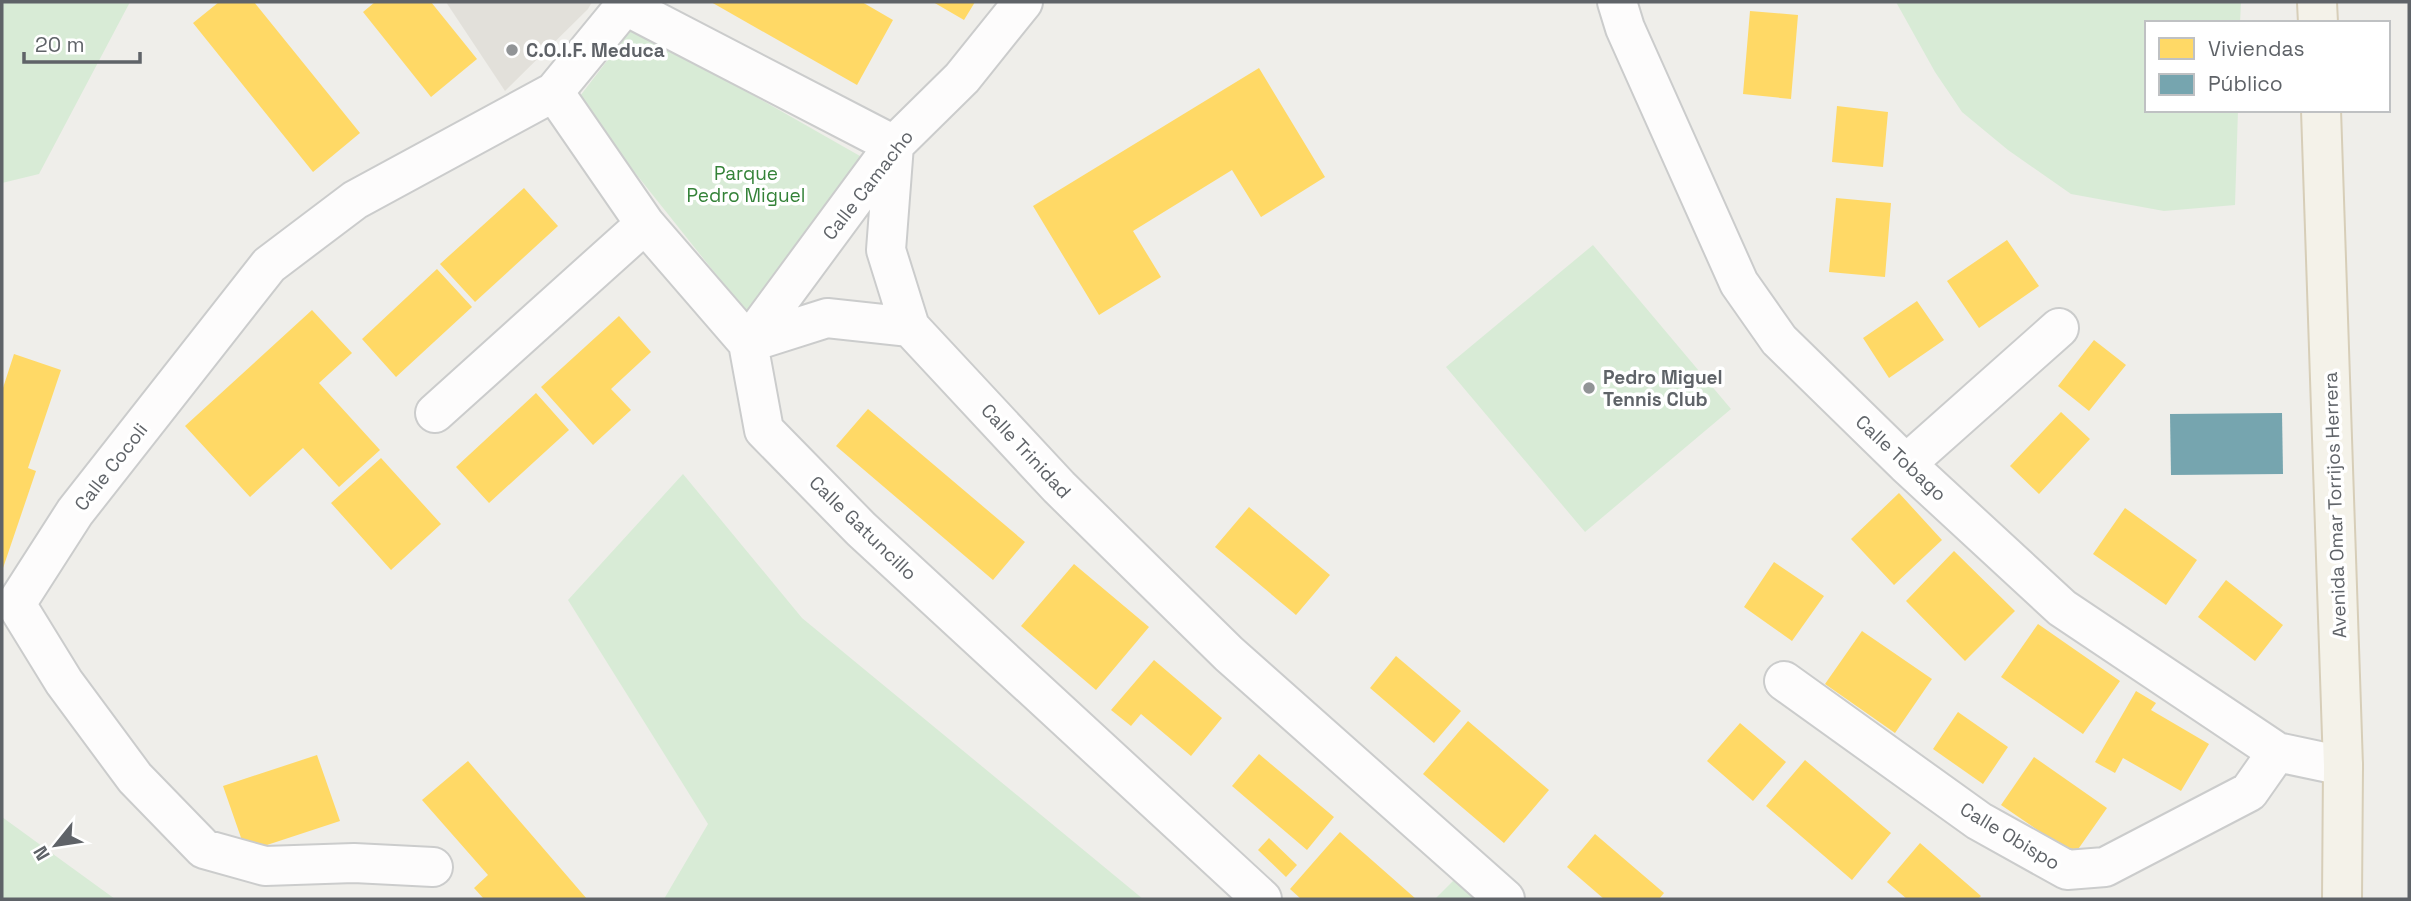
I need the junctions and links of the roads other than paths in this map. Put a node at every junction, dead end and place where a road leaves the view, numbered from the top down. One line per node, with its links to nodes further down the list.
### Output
1 (1023, 2): 8 (street, Calle Camacho)
2 (1617, 2): 14 (street, Calle Tobago)
3 (2318, 2): 5 (main road)
4 (627, 4): 6 (street, Calle Cocoli); 8 (street)
5 (2318, 21)
6 (554, 92): 9 (street); 15 (street, Calle Cocoli)
7 (2321, 112): 18 (main road, Avenida Omar Torrijos Herrera)
8 (894, 145): 10 (street, Calle Trinidad); 12 (street, Calle Camacho)
9 (645, 224): 12 (street); 13 (street)
10 (910, 327): 12 (street); 21 (street, Calle Trinidad)
11 (2059, 328): 14 (street)
12 (748, 343): 20 (street, Calle Gatuncillo)
13 (435, 413)
14 (1906, 464): 17 (street, Calle Tobago)
15 (9, 601): 19 (street, Calle Cocoli)
16 (1784, 681): 17 (street, Calle Obispo)
17 (2277, 752): 18 (street, Calle Tobago)
18 (2343, 766): 22 (main road, Avenida Omar Torrijos Herrera)
19 (433, 867)
20 (1262, 899)
21 (1505, 899)
22 (2342, 899)

